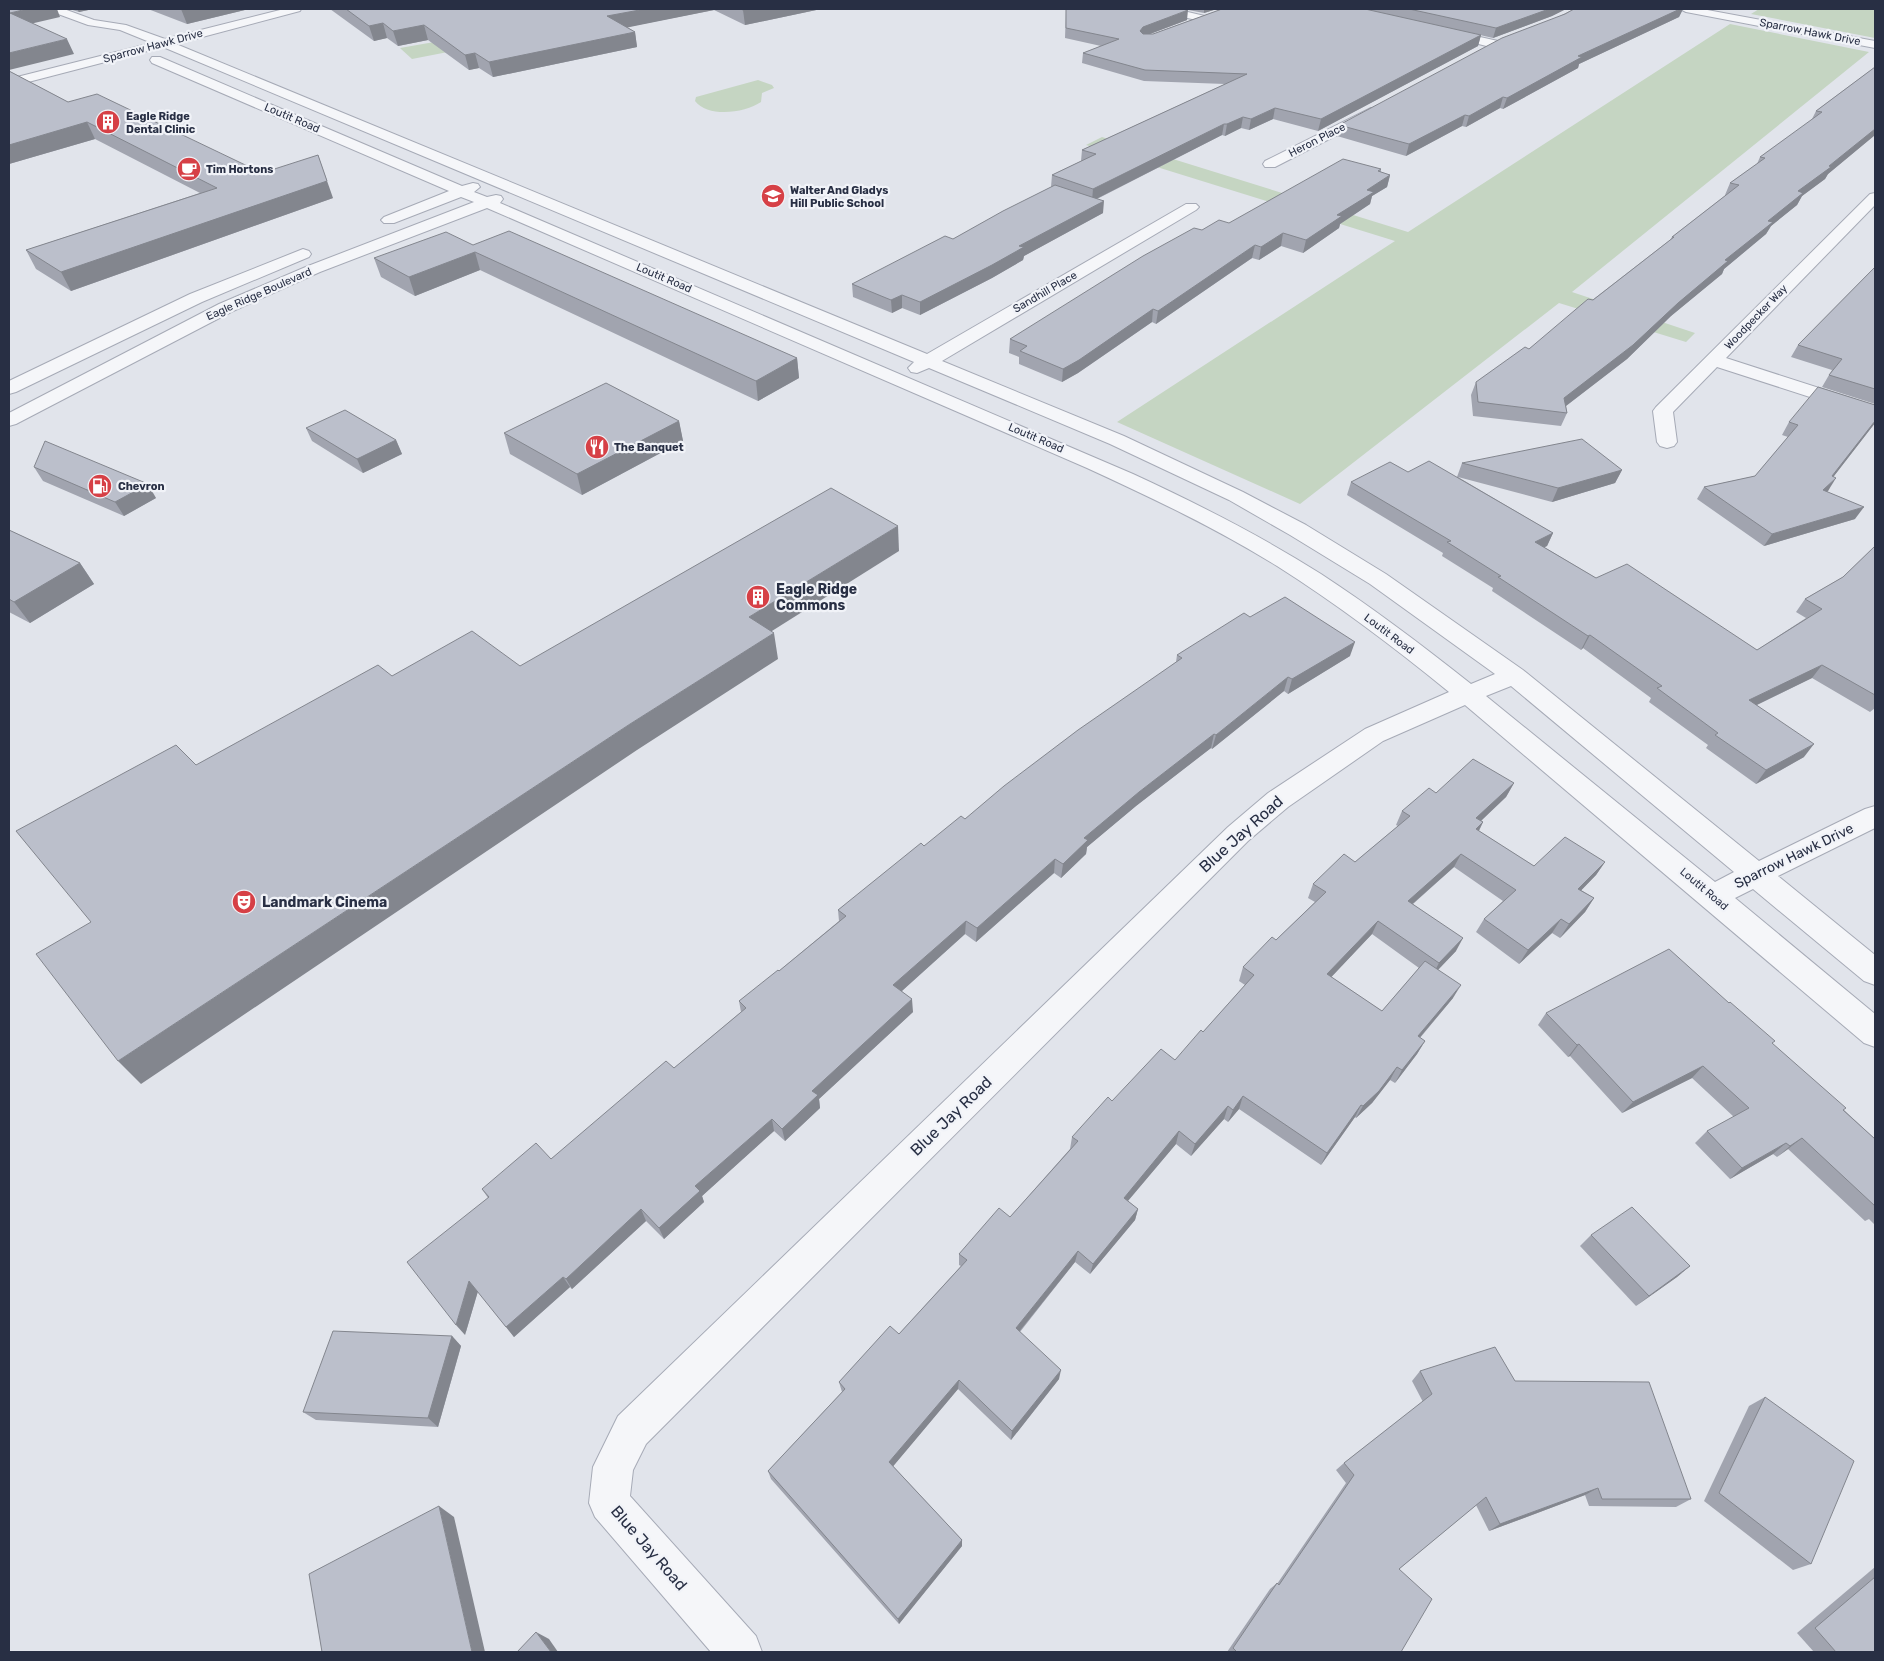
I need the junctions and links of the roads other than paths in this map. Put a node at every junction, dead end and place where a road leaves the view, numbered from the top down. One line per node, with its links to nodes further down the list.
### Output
1 (54, 9): 5 (street, Loutit Road)
2 (296, 9): 8 (street, Sparrow Hawk Drive)
3 (1162, 9): 6 (street)
4 (1686, 9): 9 (street, Sparrow Hawk Drive)
5 (92, 23): 8 (street, Loutit Road); 10 (street, Loutit Road)
6 (1188, 25)
7 (1428, 28): 11 (street)
8 (164, 43): 10 (street, Sparrow Hawk Drive); 15 (street, Loutit Road)
9 (1875, 45)
10 (135, 51): 12 (street, Sparrow Hawk Drive); 16 (street, Loutit Road)
11 (1480, 52)
12 (9, 82)
13 (1381, 106): 14 (street, Heron Place)
14 (1270, 164)
15 (493, 180): 16 (street); 17 (street, Loutit Road)
16 (463, 191): 19 (street, Loutit Road); 21 (street)
17 (519, 191): 19 (street, Eagle Ridge Boulevard); 24 (street, Loutit Road)
18 (1875, 197): 23 (street, Woodpecker Way)
19 (487, 202): 25 (street, Loutit Road); 28 (street, Eagle Ridge Boulevard)
20 (1191, 206): 24 (street, Sandhill Place)
21 (372, 226)
22 (319, 247): 26 (street, Eagle Ridge Boulevard)
23 (1714, 360): 27 (street, Woodpecker Way); 29 (street)
24 (927, 361): 25 (street, Sandhill Place); 30 (street, Loutit Road)
25 (899, 380): 31 (street, Loutit Road)
26 (9, 388)
27 (1875, 412)
28 (9, 420)
29 (1667, 442)
30 (1514, 676): 31 (street, Blue Jay Road); 33 (street, Loutit Road)
31 (1469, 695): 34 (street, Loutit Road); 37 (street, Blue Jay Road)
32 (1875, 816): 33 (street, Sparrow Hawk Drive)
33 (1756, 874): 34 (street, Sparrow Hawk Drive); 35 (street, Loutit Road)
34 (1712, 896): 36 (street, Loutit Road)
35 (1875, 972)
36 (1875, 1033)
37 (740, 1652)

